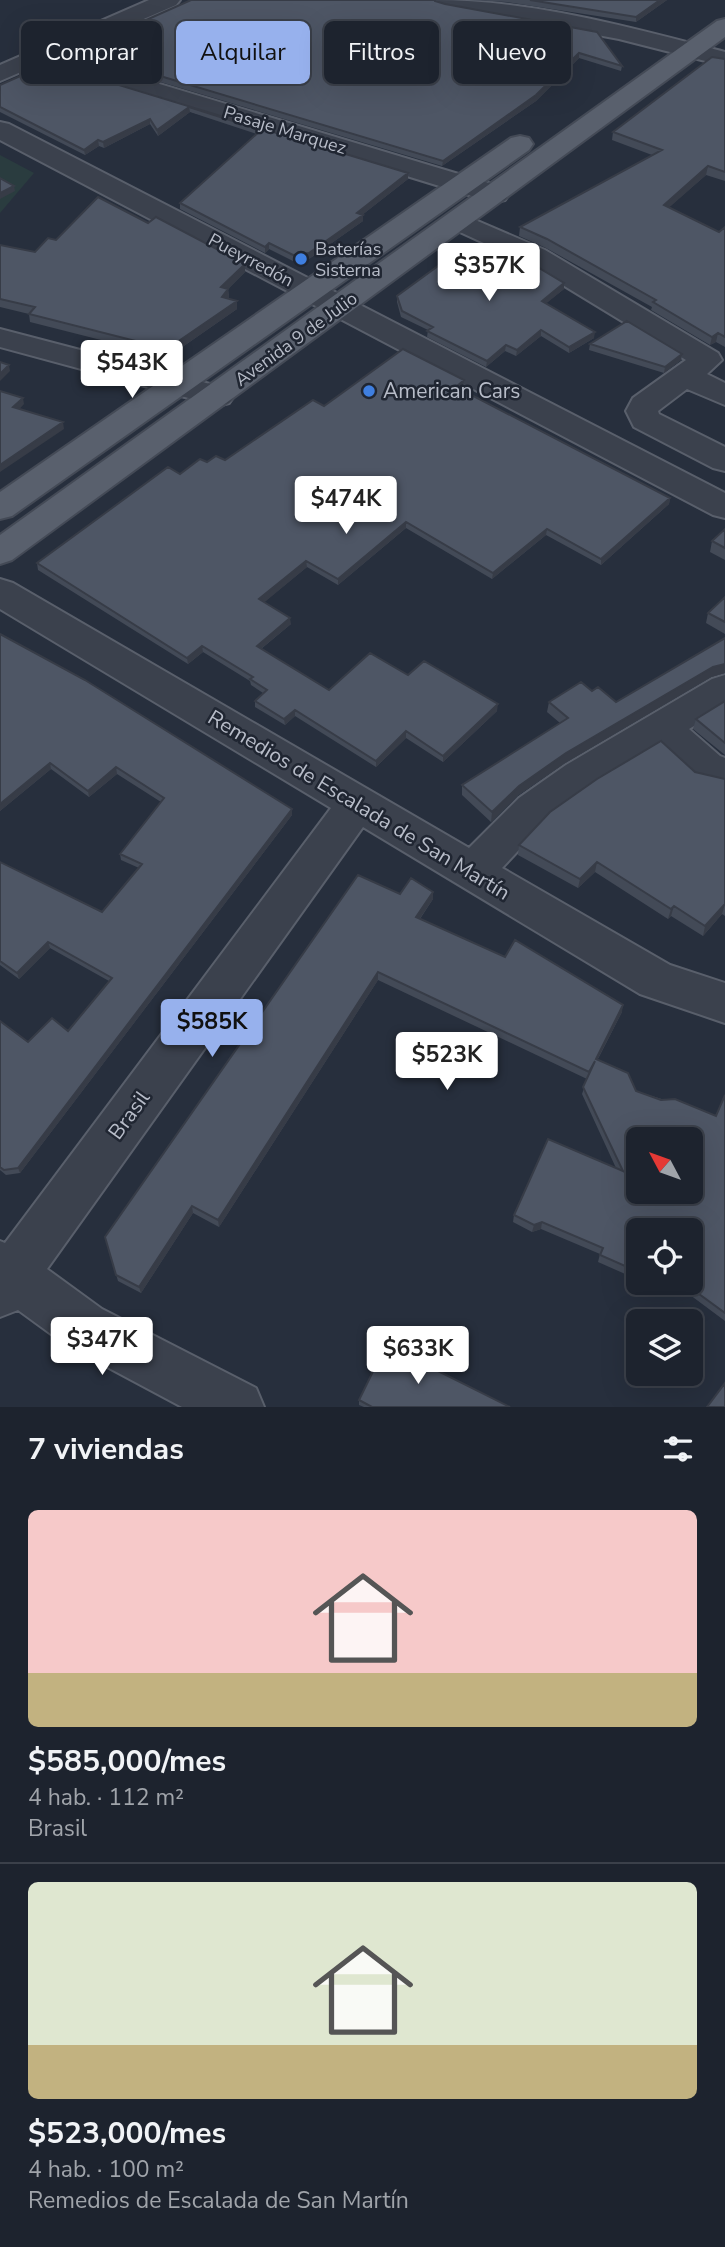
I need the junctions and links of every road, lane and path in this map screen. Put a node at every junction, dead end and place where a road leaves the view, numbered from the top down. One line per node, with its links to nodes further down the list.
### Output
1 (167, 0): 6 (street)
2 (445, 0): 4 (street)
3 (725, 26): 4 (main road)
4 (679, 40): 5 (street); 9 (main road, Avenida 9 de Julio); 10 (main road, Avenida 9 de Julio)
5 (725, 58)
6 (0, 74)
7 (133, 84): 9 (street, Pasaje Marquez)
8 (0, 130): 12 (street, Pueyrredón)
9 (463, 185): 10 (street, Pasaje Marquez); 12 (main road, Avenida 9 de Julio)
10 (495, 194): 11 (main road, Avenida 9 de Julio)
11 (459, 221): 13 (main road, Avenida 9 de Julio); 15 (street)
12 (311, 292): 13 (street, Pueyrredón); 16 (main road, Avenida 9 de Julio)
13 (340, 308): 18 (main road, Avenida 9 de Julio); 20 (street, Pueyrredón)
14 (0, 338): 16 (street)
15 (706, 368): 17 (street); 19 (street)
16 (177, 385): 18 (street); 21 (main road, Avenida 9 de Julio)
17 (725, 395)
18 (218, 396): 22 (main road, Avenida 9 de Julio)
19 (725, 460)
20 (725, 507)
21 (0, 508)
22 (0, 552)
23 (0, 592): 27 (street, Remedios de Escalada de San Martín)
24 (725, 689): 25 (street)
25 (660, 727): 26 (street); 28 (street)
26 (725, 773)
27 (357, 804): 28 (street, Remedios de Escalada de San Martín); 30 (street, Brasil)
28 (472, 872): 29 (street, Remedios de Escalada de San Martín)
29 (725, 1003)
30 (4, 1278): 31 (street)
31 (237, 1407)

